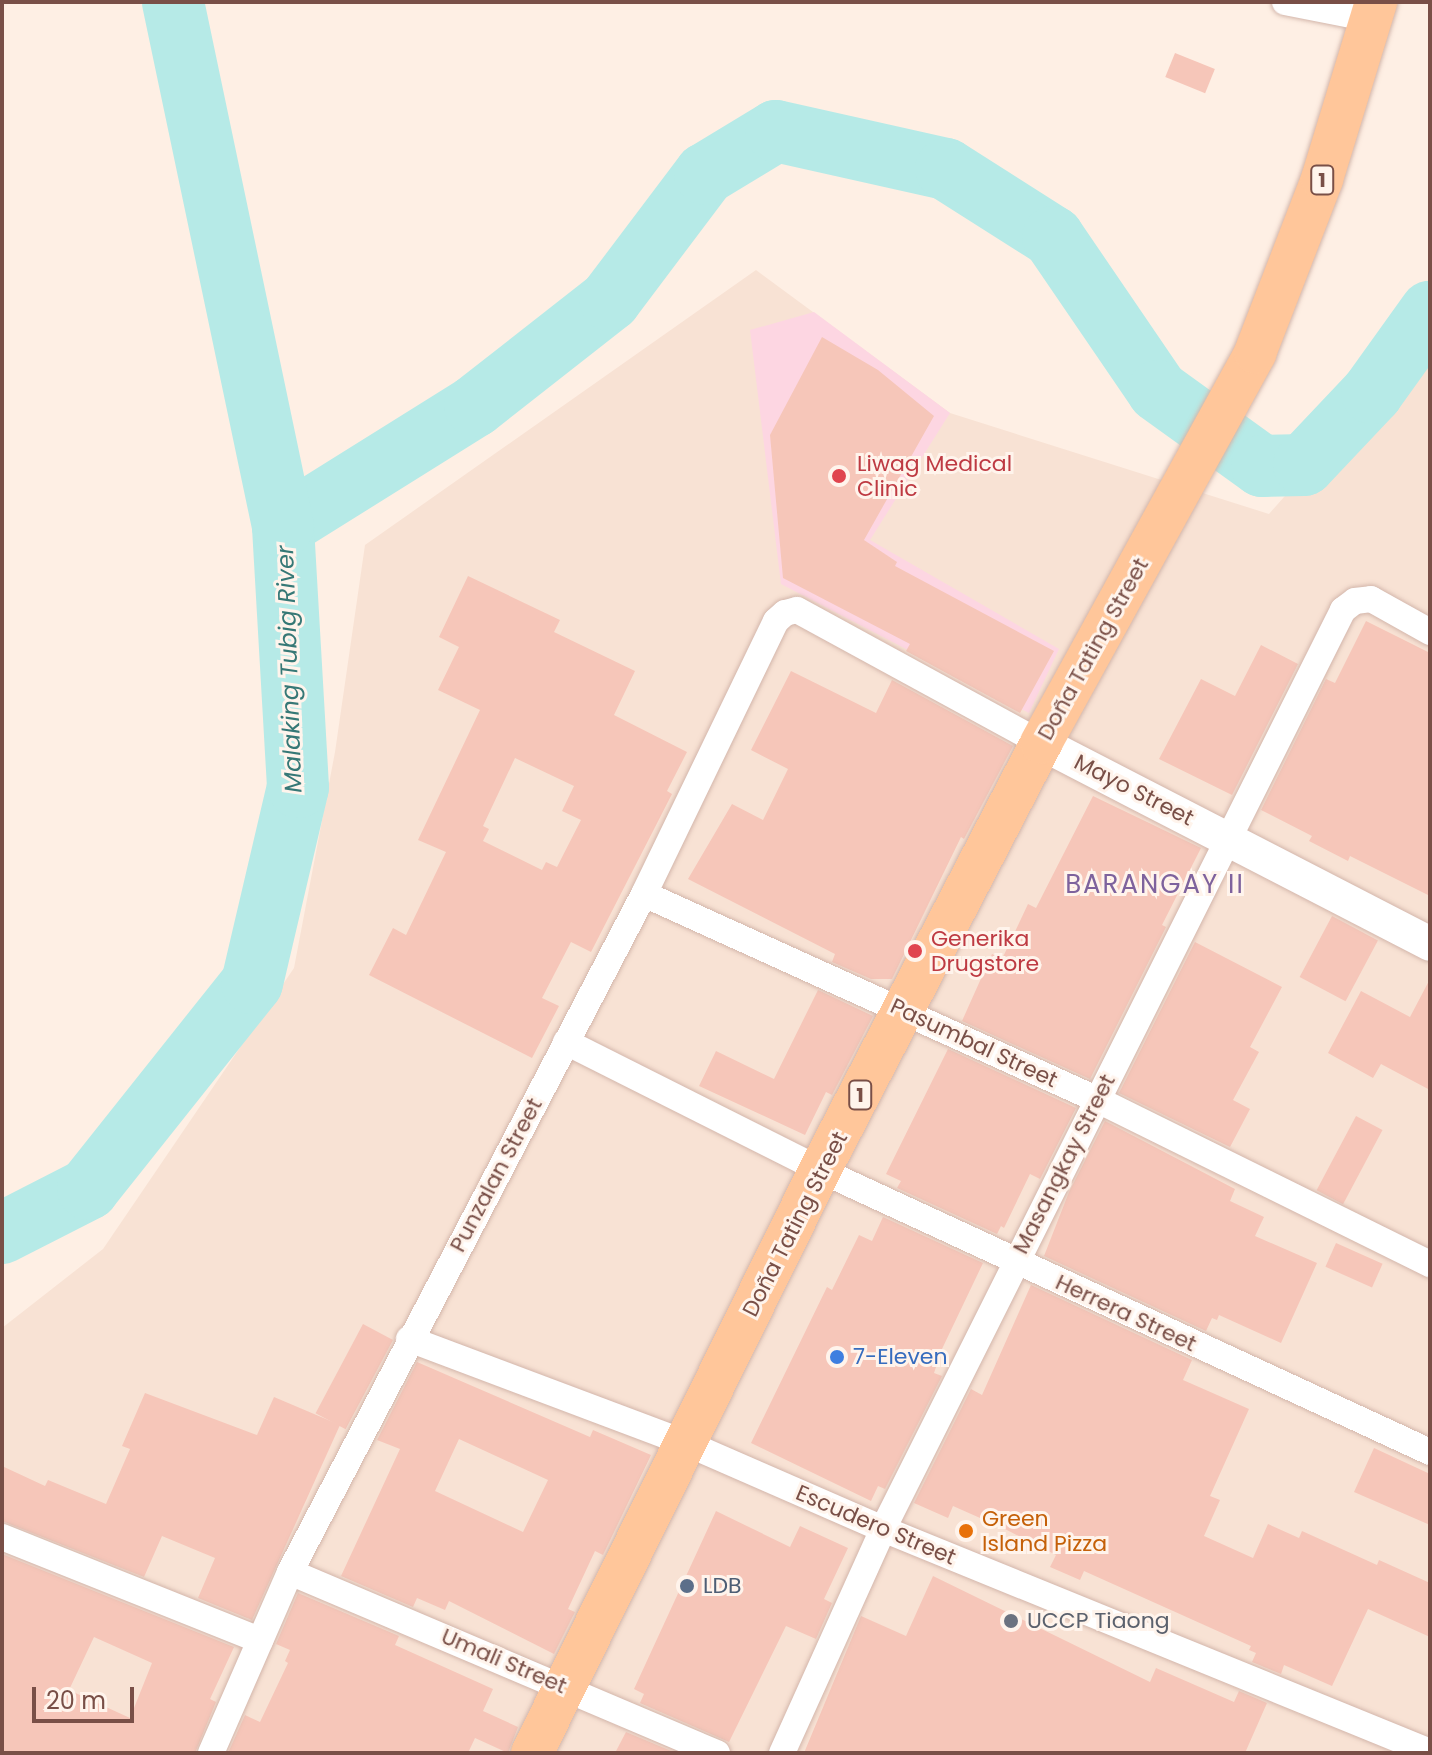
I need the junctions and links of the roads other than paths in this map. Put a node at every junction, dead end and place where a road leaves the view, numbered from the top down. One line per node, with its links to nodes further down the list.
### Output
1 (1285, 2): 2 (street)
2 (1373, 11): 5 (main road, Doña Tating Street / 1)
3 (797, 610): 5 (street, Mayo Street); 7 (street, Punzalan Street)
4 (1430, 632): 6 (street, Masangkay Street)
5 (1041, 743): 6 (street, Mayo Street); 9 (main road, Doña Tating Street / 1)
6 (1229, 839): 8 (street, Mayo Street); 11 (street, Masangkay Street)
7 (644, 894): 9 (street, Pasumbal Street); 10 (street, Punzalan Street)
8 (1430, 944)
9 (904, 1011): 11 (street, Pasumbal Street); 12 (main road, Doña Tating Street / 1)
10 (566, 1042): 12 (street, Herrera Street); 15 (street, Punzalan Street)
11 (1096, 1099): 13 (street, Masangkay Street); 14 (street, Pasumbal Street)
12 (820, 1170): 13 (street, Herrera Street); 16 (main road, Doña Tating Street / 1)
13 (1015, 1261): 17 (street, Herrera Street); 18 (street, Masangkay Street)
14 (1430, 1264)
15 (409, 1339): 16 (street, Escudero Street); 20 (street, Punzalan Street)
16 (686, 1443): 18 (street, Escudero Street); 22 (main road, Doña Tating Street / 1)
17 (1430, 1452)
18 (883, 1529): 23 (street, Escudero Street); 27 (street, Masangkay Street)
19 (2, 1537): 21 (street)
20 (290, 1572): 21 (street, Punzalan Street); 22 (street, Umali Street)
21 (260, 1640): 24 (street, Punzalan Street)
22 (565, 1687): 25 (main road, Doña Tating Street / 1); 26 (street, Umali Street)
23 (1430, 1752)
24 (211, 1753)
25 (532, 1753)
26 (717, 1753)
27 (782, 1753)

